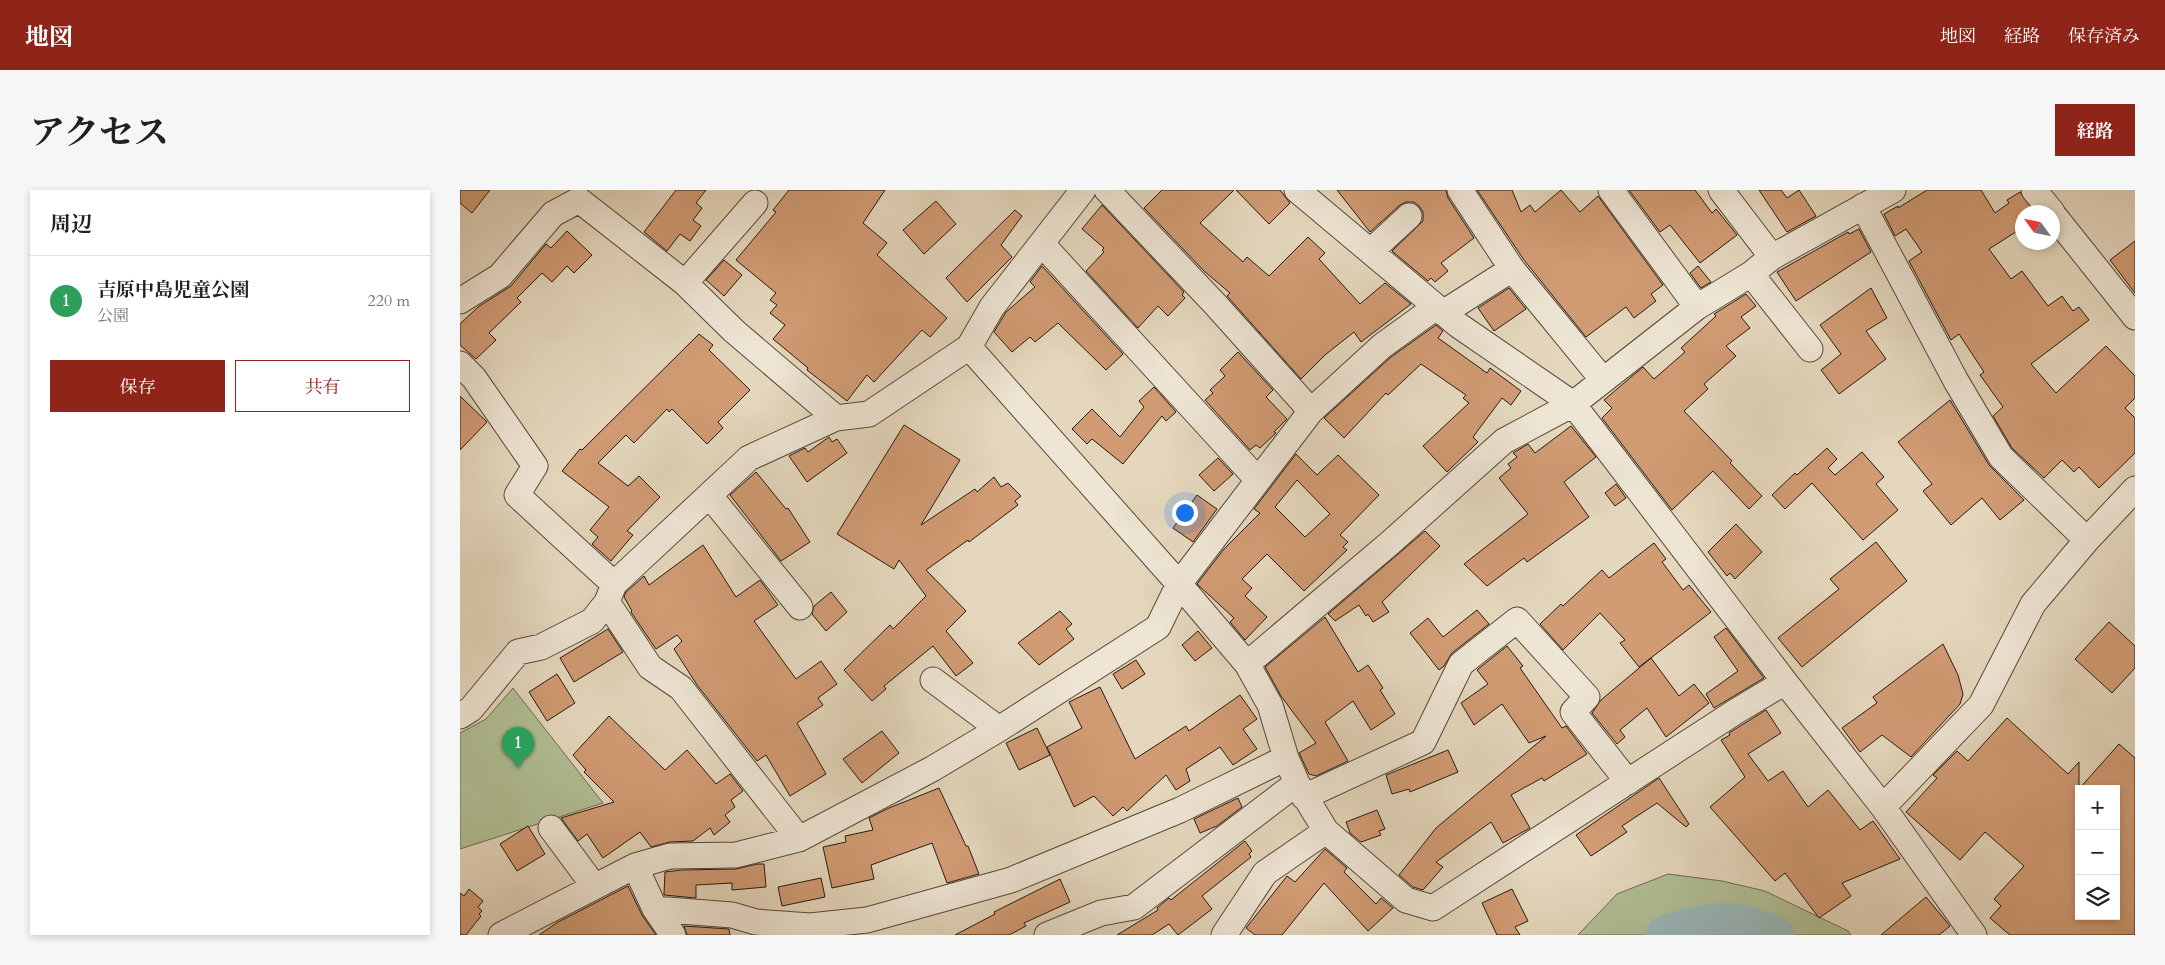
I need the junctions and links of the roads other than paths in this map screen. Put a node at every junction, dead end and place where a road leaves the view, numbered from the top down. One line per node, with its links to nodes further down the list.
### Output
1 (1083, 190): 14 (street)
2 (1107, 190): 29 (street)
3 (1297, 190): 15 (street)
4 (1460, 190): 17 (street)
5 (1612, 190): 21 (street)
6 (1721, 190): 16 (street)
7 (1893, 190): 11 (street)
8 (2034, 190): 10 (street)
9 (755, 203): 19 (street)
10 (2046, 205)
11 (1863, 206): 16 (street); 34 (street)
12 (1409, 216): 15 (street)
13 (2060, 223): 23 (street)
14 (1042, 244): 24 (street); 31 (street)
15 (1371, 251): 22 (street)
16 (1772, 257): 18 (street)
17 (1512, 269): 22 (street); 27 (street)
18 (1751, 274): 21 (street); 25 (street)
19 (684, 283): 20 (street); 30 (street)
20 (460, 301)
21 (1697, 307): 27 (street)
22 (1440, 310): 28 (street); 29 (street)
23 (2135, 317)
24 (969, 347): 30 (street); 35 (street)
25 (1810, 349)
26 (460, 364): 36 (street)
27 (1603, 380): 28 (street)
28 (1573, 404): 38 (street); 40 (street)
29 (1311, 411): 31 (street)
30 (836, 418): 33 (street)
31 (1258, 480): 35 (street)
32 (2135, 489): 34 (street)
33 (710, 496): 36 (street); 37 (street)
34 (2087, 540): 46 (street)
35 (1179, 584): 38 (street); 42 (street)
36 (610, 593): 41 (street); 49 (street)
37 (800, 607)
38 (1246, 664): 43 (street)
39 (933, 680): 42 (street)
40 (1785, 682): 44 (street); 46 (street)
41 (460, 716)
42 (999, 729): 49 (street)
43 (1286, 758): 45 (street); 53 (street)
44 (1628, 782): 45 (street); 48 (street)
45 (1300, 790): 48 (street); 56 (street)
46 (1883, 807): 58 (street)
47 (551, 828): 51 (street)
48 (1326, 831): 57 (street)
49 (799, 838): 50 (street)
50 (635, 866): 51 (street); 52 (street)
51 (594, 886): 54 (street)
52 (655, 909): 53 (street); 55 (street)
53 (760, 929)
54 (518, 932)
55 (673, 935)
56 (1047, 935)
57 (1224, 935)
58 (1974, 935)

